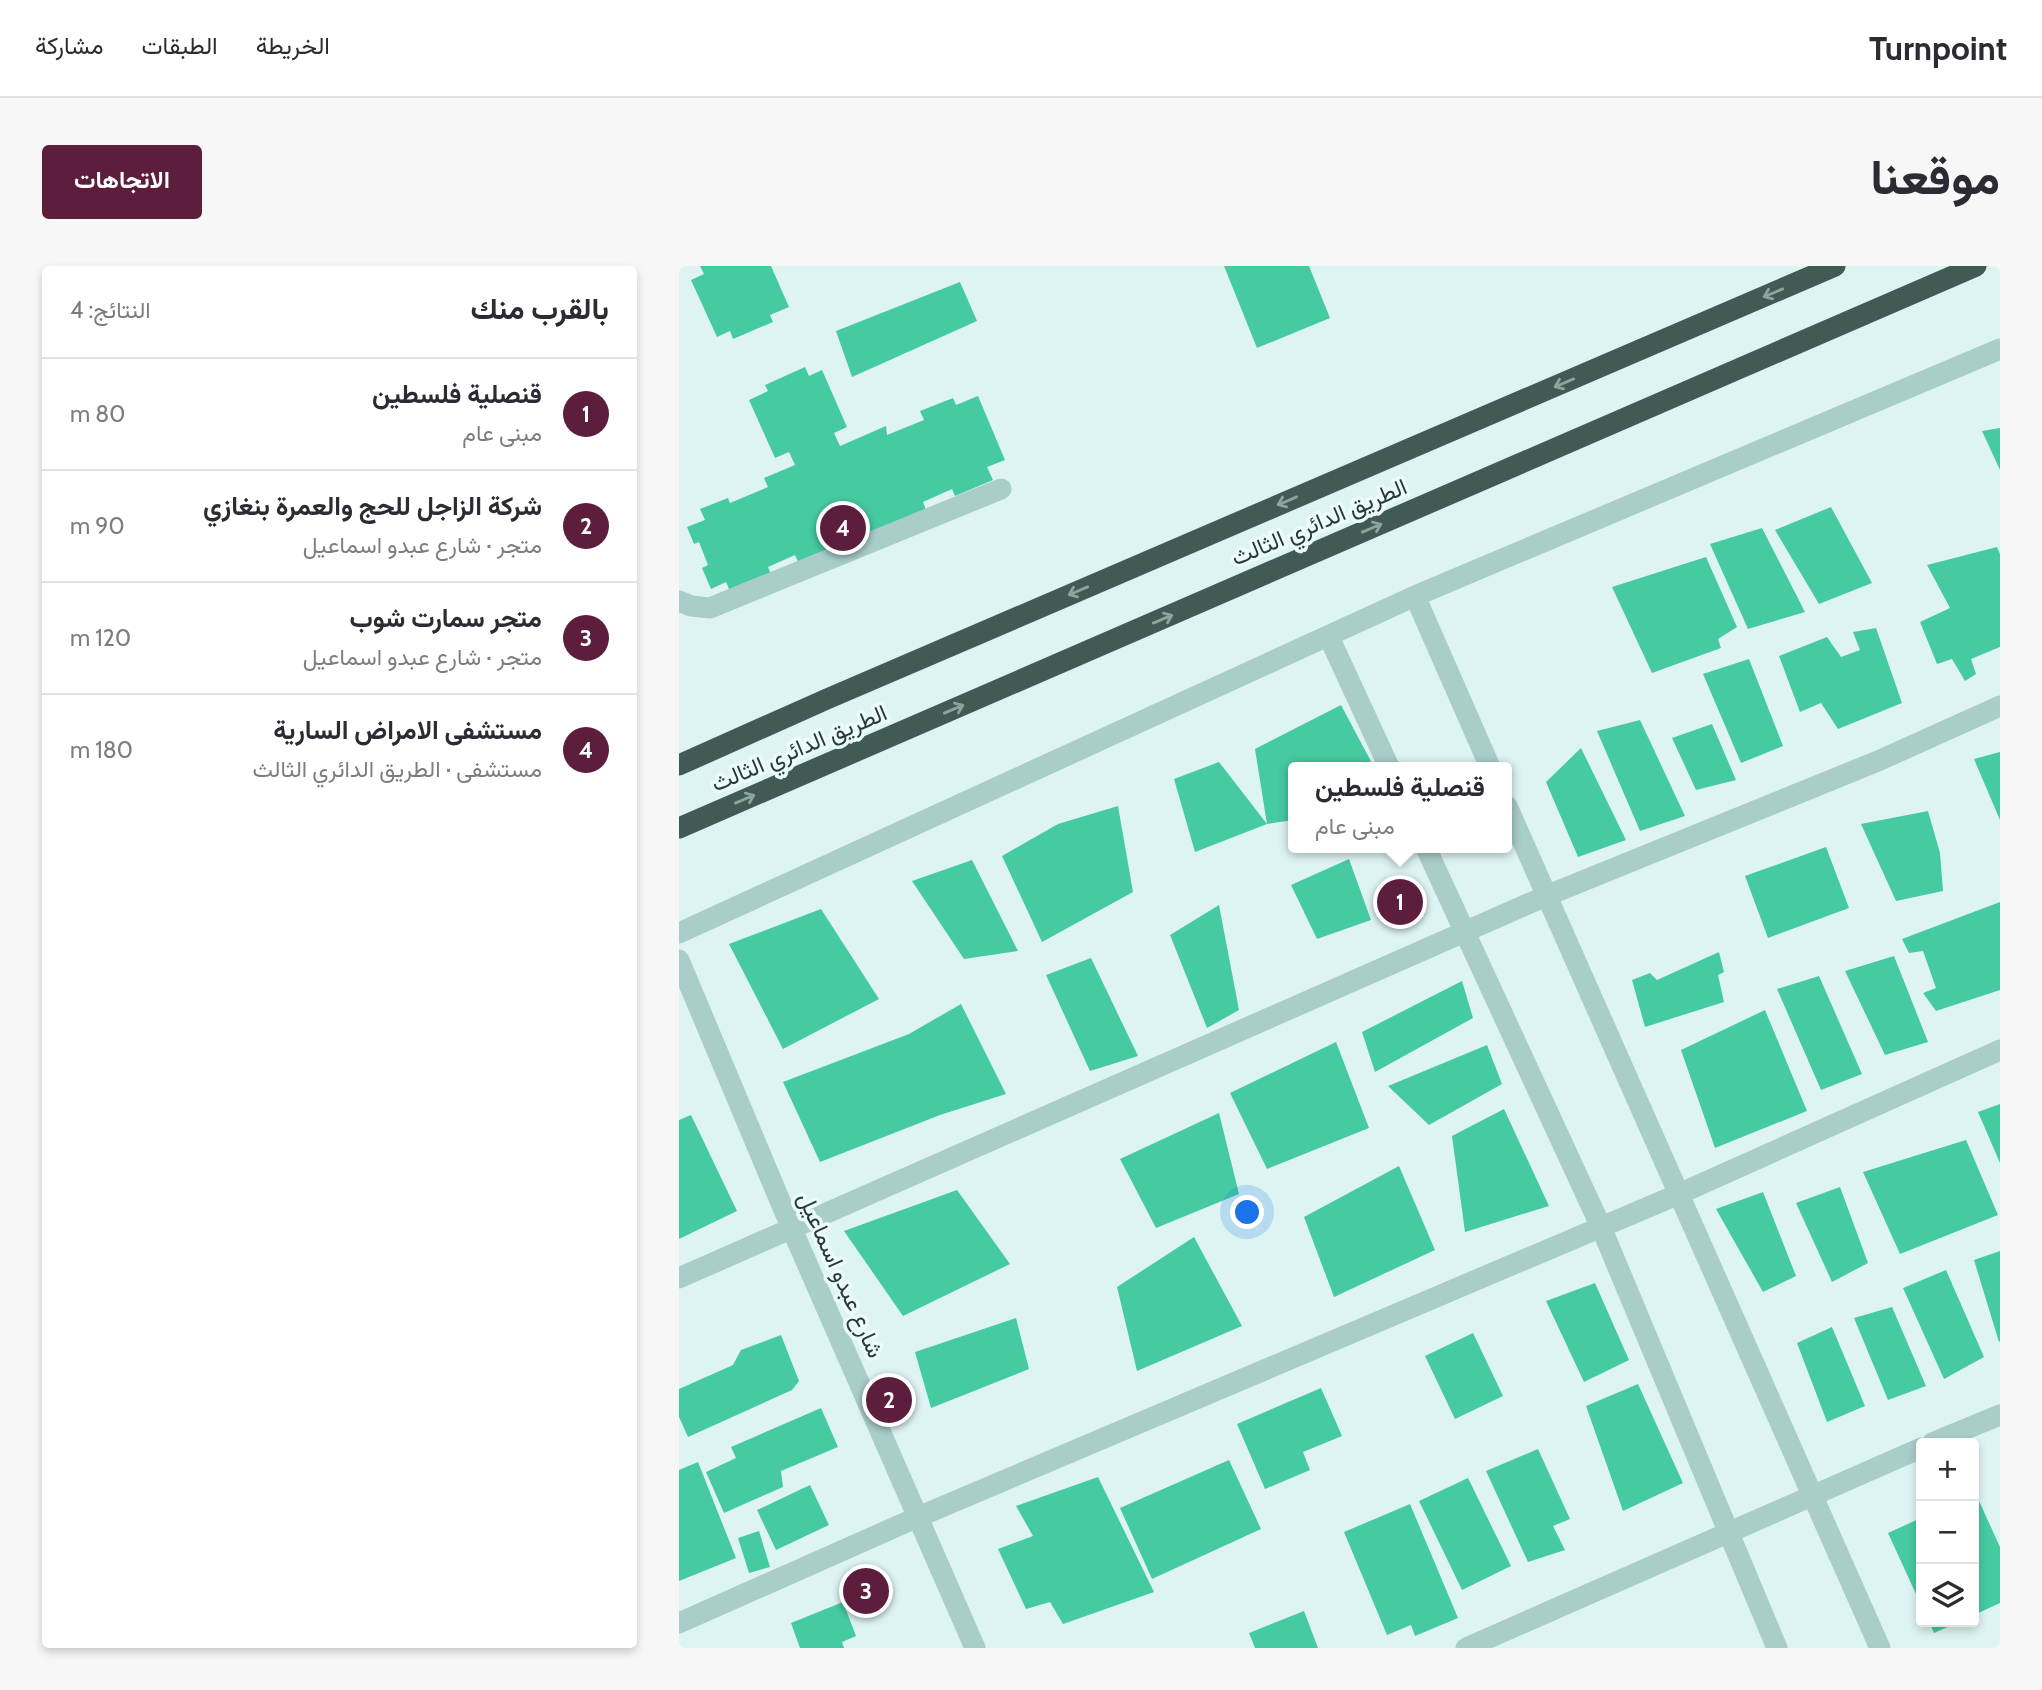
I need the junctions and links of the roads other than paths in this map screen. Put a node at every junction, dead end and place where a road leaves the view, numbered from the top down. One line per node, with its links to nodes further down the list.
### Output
1 (1835, 266): 11 (highway, الطريق الدائري الثالث, one-way to 11)
2 (1976, 266): 13 (highway, الطريق الدائري الثالث, one-way to 2)
3 (2000, 349): 5 (street)
4 (1001, 489): 6 (street)
5 (1415, 596): 7 (street); 10 (street)
6 (679, 601)
7 (1329, 637): 9 (street); 16 (street)
8 (2000, 706): 15 (street)
9 (1387, 762)
10 (1488, 762)
11 (679, 765)
12 (1512, 818): 15 (street)
13 (681, 827)
14 (1428, 853): 17 (street)
15 (1546, 896): 17 (street); 20 (street)
16 (679, 933)
17 (1466, 933): 21 (street); 22 (street)
18 (679, 960): 21 (street, شارع عبدو اسماعيل)
19 (2000, 1050): 20 (street)
20 (1679, 1194): 22 (street); 27 (street)
21 (791, 1227): 23 (street); 28 (street, شارع عبدو اسماعيل)
22 (1601, 1227): 28 (street); 29 (street)
23 (679, 1278)
24 (2000, 1415): 25 (street)
25 (1944, 1438)
26 (1916, 1450): 27 (street)
27 (1810, 1495): 29 (street); 34 (street)
28 (918, 1517): 30 (street); 31 (street, شارع عبدو اسماعيل)
29 (1728, 1532): 32 (street); 33 (street)
30 (679, 1623)
31 (975, 1648)
32 (1466, 1648)
33 (1777, 1648)
34 (1879, 1648)

